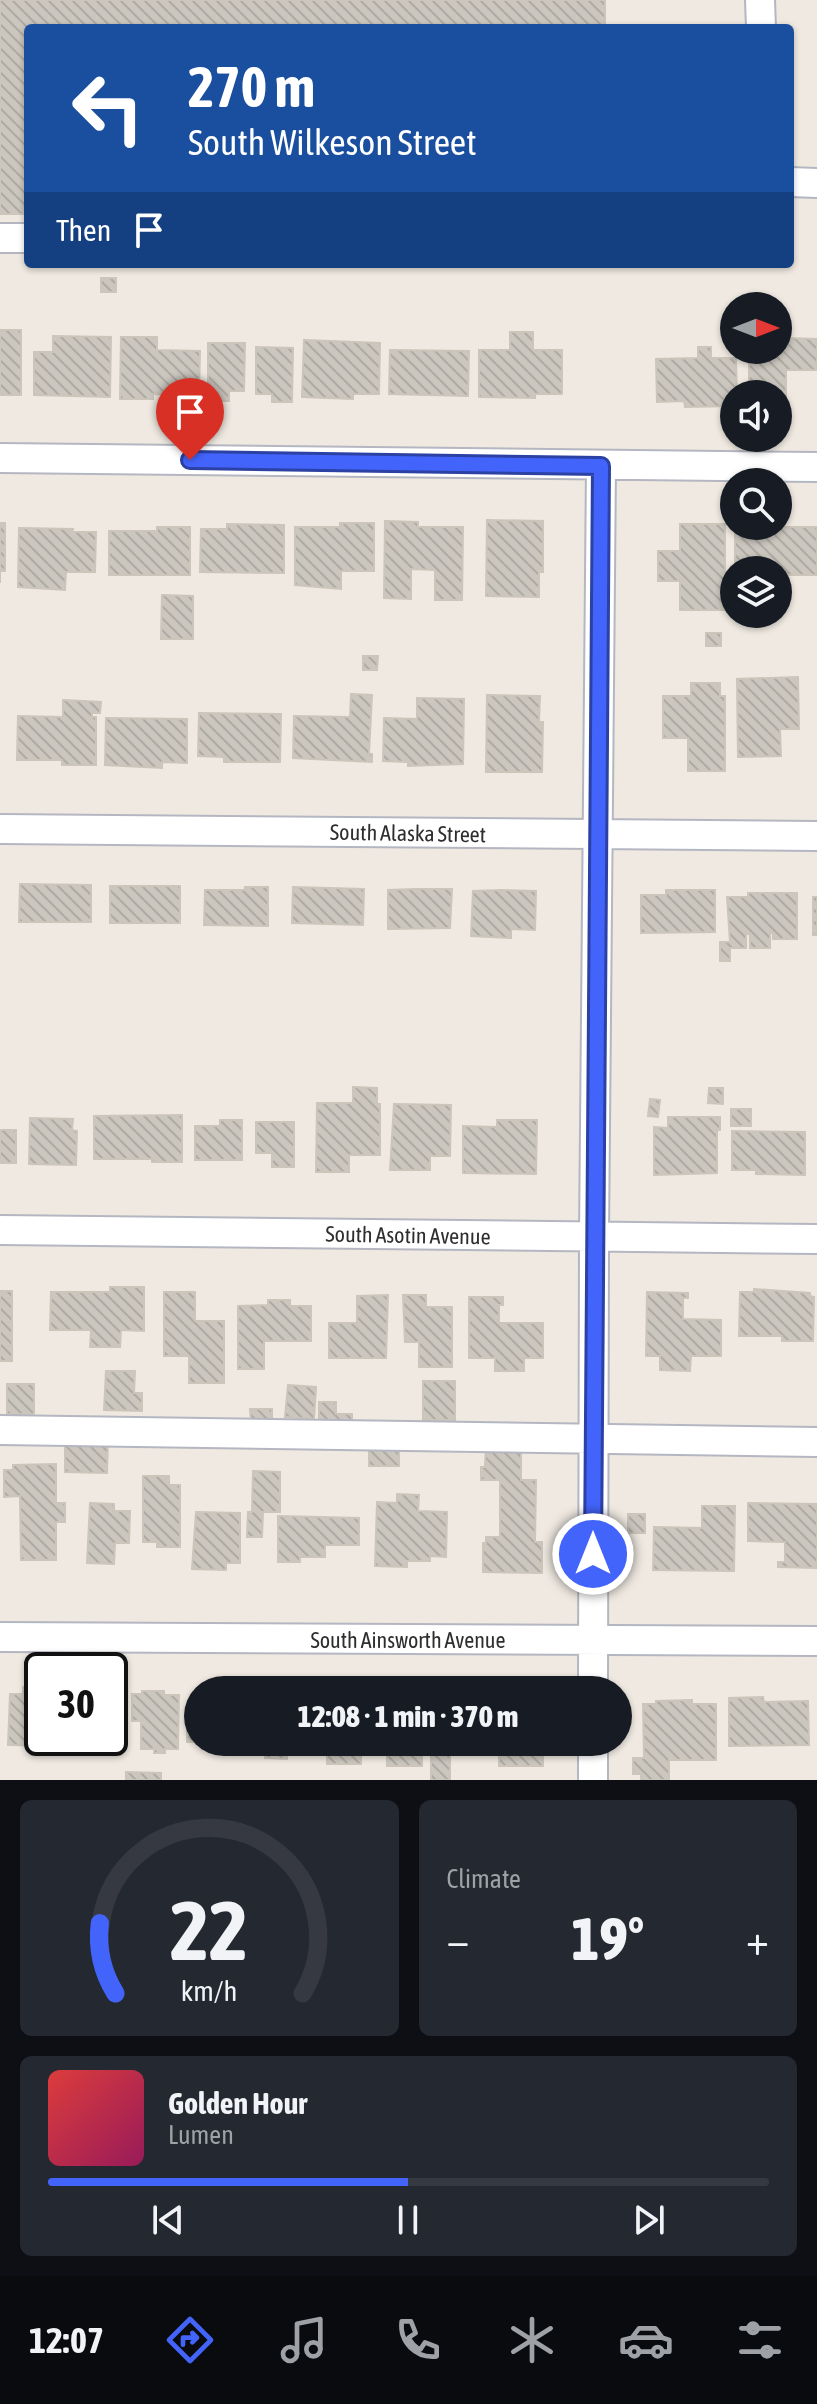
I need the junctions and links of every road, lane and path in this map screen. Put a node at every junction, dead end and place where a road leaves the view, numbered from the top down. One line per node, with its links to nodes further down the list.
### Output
1 (760, 0): 2 (street)
2 (761, 24)
3 (794, 182): 4 (street)
4 (817, 183)
5 (0, 238): 6 (street)
6 (24, 238)
7 (0, 458): 8 (street)
8 (601, 466): 9 (street); 11 (street)
9 (817, 467)
10 (0, 829): 11 (street, South Alaska Street)
11 (599, 835): 12 (street, South Alaska Street); 14 (street)
12 (817, 836)
13 (0, 1230): 14 (street, South Asotin Avenue)
14 (594, 1237): 15 (street, South Asotin Avenue); 17 (street)
15 (817, 1239)
16 (0, 1430): 17 (street)
17 (593, 1439): 18 (street); 20 (street)
18 (817, 1442)
19 (0, 1637): 20 (street, South Ainsworth Avenue)
20 (593, 1641): 21 (street, South Ainsworth Avenue); 22 (street)
21 (817, 1641)
22 (593, 1676)
23 (593, 1756): 24 (street)
24 (593, 1780)

